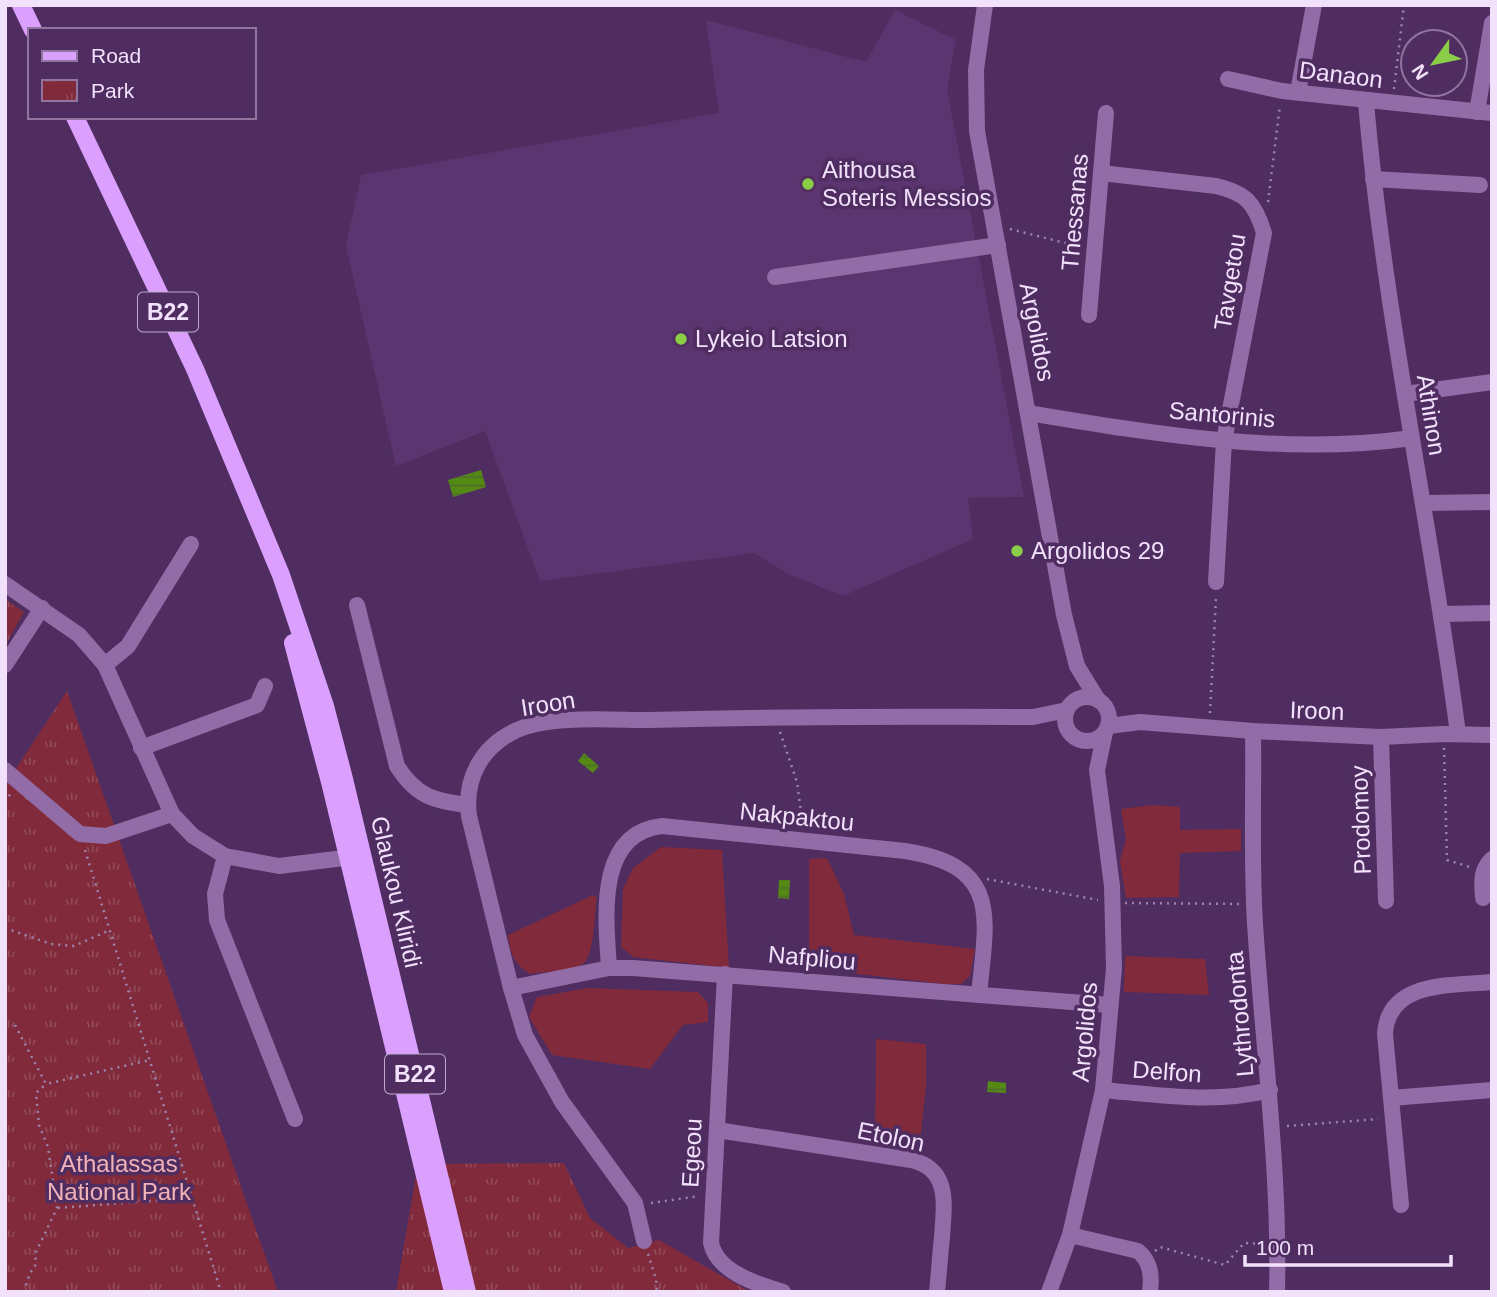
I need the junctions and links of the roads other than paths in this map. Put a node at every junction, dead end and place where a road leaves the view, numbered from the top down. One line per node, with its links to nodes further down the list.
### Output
1 (21, 5): 5 (main road)
2 (985, 5): 15 (street, Argolidos)
3 (1314, 5): 7 (street)
4 (1492, 23): 10 (street)
5 (32, 28)
6 (1228, 79): 7 (street, Danaon)
7 (1290, 92): 8 (street, Danaon)
8 (1366, 102): 10 (street, Danaon); 13 (street, Athinon)
9 (1106, 113): 12 (street, Thessanas)
10 (1484, 113)
11 (76, 119): 50 (main road, Glaukou Kliridi / B22)
12 (1101, 173): 17 (street, Thessanas); 22 (street, Tavgetou)
13 (1373, 179): 14 (street); 19 (street, Athinon)
14 (1480, 184)
15 (998, 245): 16 (street); 20 (street, Argolidos)
16 (775, 277)
17 (1089, 315)
18 (1492, 382): 19 (street)
19 (1405, 394): 21 (street, Athinon)
20 (1029, 412): 22 (street, Santorinis); 34 (street, Argolidos)
21 (1412, 438): 22 (street, Santorinis); 24 (street, Athinon)
22 (1224, 440): 26 (street, Tavgetou)
23 (1492, 502): 24 (street)
24 (1423, 503): 31 (street, Athinon)
25 (191, 544): 33 (street)
26 (1216, 582)
27 (5, 584): 29 (street)
28 (357, 605): 47 (street)
29 (42, 608): 32 (street); 33 (street)
30 (1492, 612): 31 (street)
31 (1443, 614): 40 (street, Athinon)
32 (5, 665)
33 (105, 665): 44 (street)
34 (1077, 666): 36 (street, Argolidos); 38 (street, Argolidos)
35 (265, 687): 44 (street)
36 (1072, 705): 37 (street, Iroon); 38 (street); 41 (street)
37 (1033, 717): 41 (street, Iroon); 47 (street, Iroon)
38 (1104, 717): 39 (street, Iroon); 41 (street); 45 (street, Argolidos)
39 (1254, 731): 43 (street, Iroon); 61 (street, Lythrodonta)
40 (1451, 734): 42 (street, Iroon); 43 (street, Iroon)
41 (1074, 735): 45 (street, Argolidos)
42 (1492, 735)
43 (1381, 737): 53 (street, Prodomoy)
44 (141, 748): 48 (street)
45 (1097, 770): 59 (street, Argolidos)
46 (5, 771): 48 (street)
47 (468, 805): 57 (street, Iroon)
48 (172, 814): 49 (street)
49 (225, 856): 50 (street); 64 (street)
50 (355, 857): 69 (main road, Glaukou Kliridi / B22); 70 (main road, Glaukou Kliridi / B22)
51 (1488, 865): 52 (street)
52 (1483, 898)
53 (1386, 901)
54 (609, 968): 55 (street, Nafpliou); 57 (street, Nafpliou); 58 (street, Nakpaktou)
55 (725, 974): 58 (street, Nafpliou); 65 (street, Egeou)
56 (1492, 982): 63 (street)
57 (511, 988): 68 (street, Iroon)
58 (979, 995): 59 (street, Nafpliou)
59 (1111, 1005): 60 (street, Argolidos)
60 (1103, 1090): 61 (street, Delfon); 67 (street, Argolidos)
61 (1270, 1090): 75 (street, Lythrodonta)
62 (1492, 1090): 63 (street)
63 (1391, 1098): 66 (street)
64 (295, 1119)
65 (717, 1130): 71 (street, Egeou); 72 (street, Etolon)
66 (1401, 1205)
67 (1070, 1235): 73 (street, Argolidos); 74 (street)
68 (644, 1241)
69 (453, 1292)
70 (467, 1292)
71 (783, 1292)
72 (937, 1292)
73 (1049, 1292)
74 (1150, 1292)
75 (1277, 1292)

